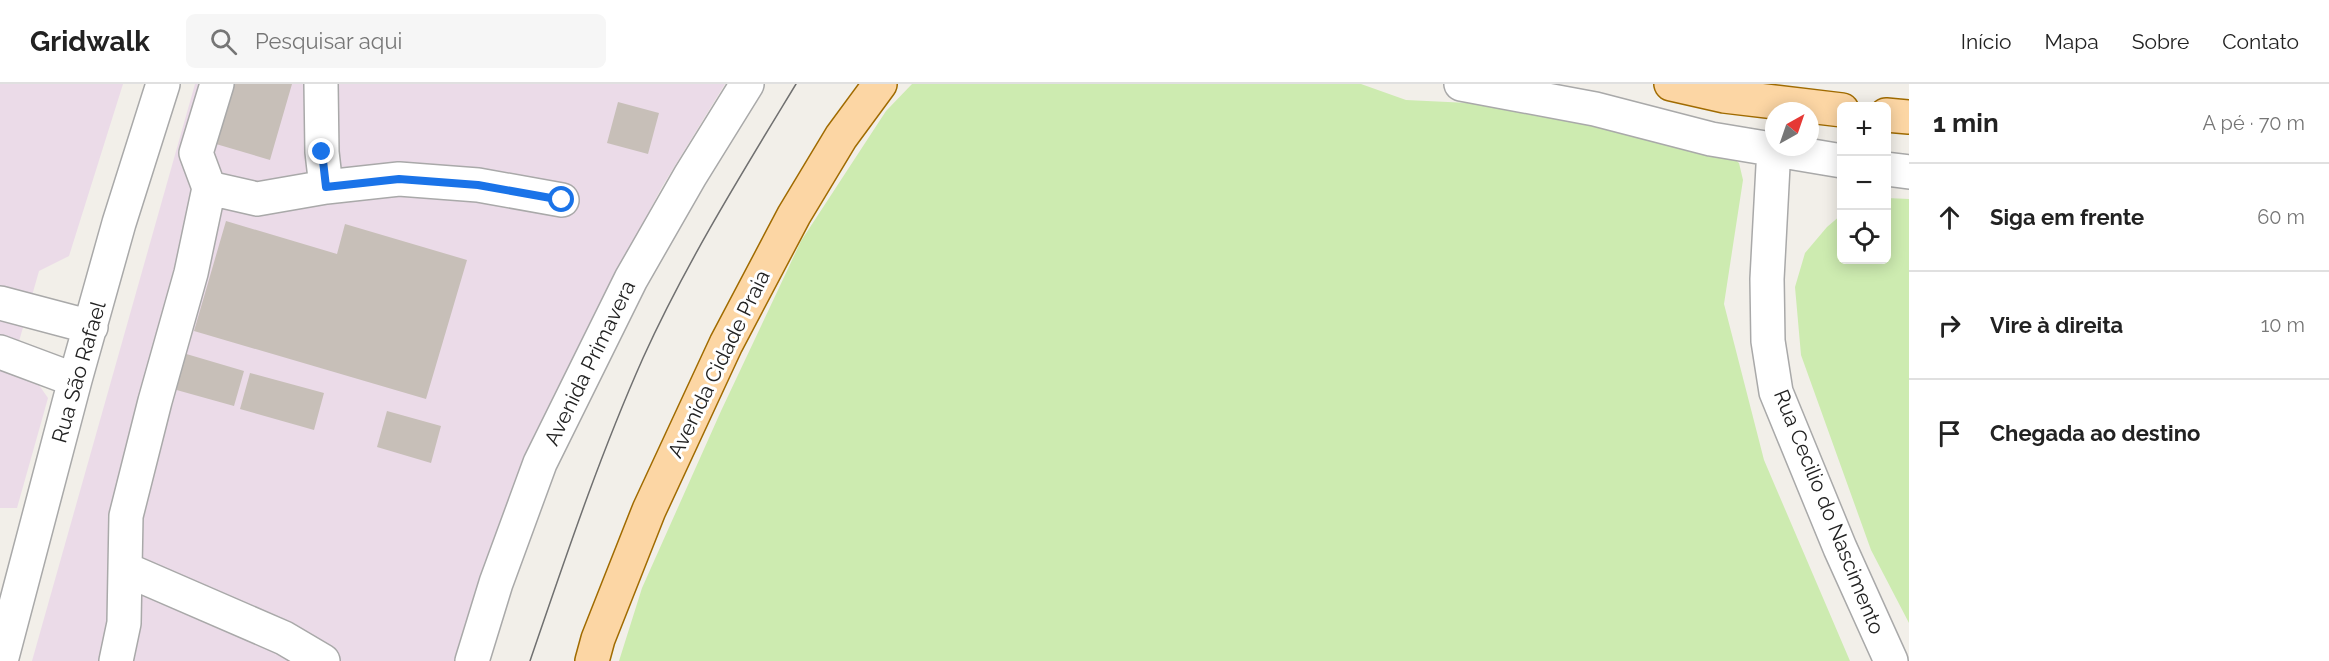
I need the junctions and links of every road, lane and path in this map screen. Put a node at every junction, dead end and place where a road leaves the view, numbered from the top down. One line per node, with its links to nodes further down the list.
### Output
1 (163, 84): 23 (street, Rua São Rafael)
2 (217, 84): 20 (street)
3 (321, 84): 19 (street)
4 (747, 84): 31 (street, Avenida Primavera)
5 (880, 84): 32 (main road, Avenida Cidade Praia)
6 (1461, 84): 13 (street)
7 (1671, 84): 8 (main road)
8 (1765, 105)
9 (1819, 109): 10 (main road)
10 (1837, 110)
11 (1891, 115): 12 (main road)
12 (1909, 117)
13 (1765, 148)
14 (1774, 156): 33 (street, Rua Cecilio do Nascimento)
15 (1814, 156): 16 (street)
16 (1837, 160)
17 (1891, 170): 18 (street)
18 (1909, 172)
19 (326, 187): 20 (street); 21 (street)
20 (209, 188): 27 (street)
21 (562, 200)
22 (0, 303): 23 (street)
23 (91, 327): 25 (street, Rua São Rafael)
24 (0, 352): 25 (street)
25 (75, 380): 26 (street, Rua São Rafael)
26 (13, 563): 28 (street, Rua São Rafael)
27 (124, 568): 29 (street); 30 (street)
28 (1, 661)
29 (116, 661)
30 (323, 661)
31 (472, 661)
32 (592, 661)
33 (1891, 661)

